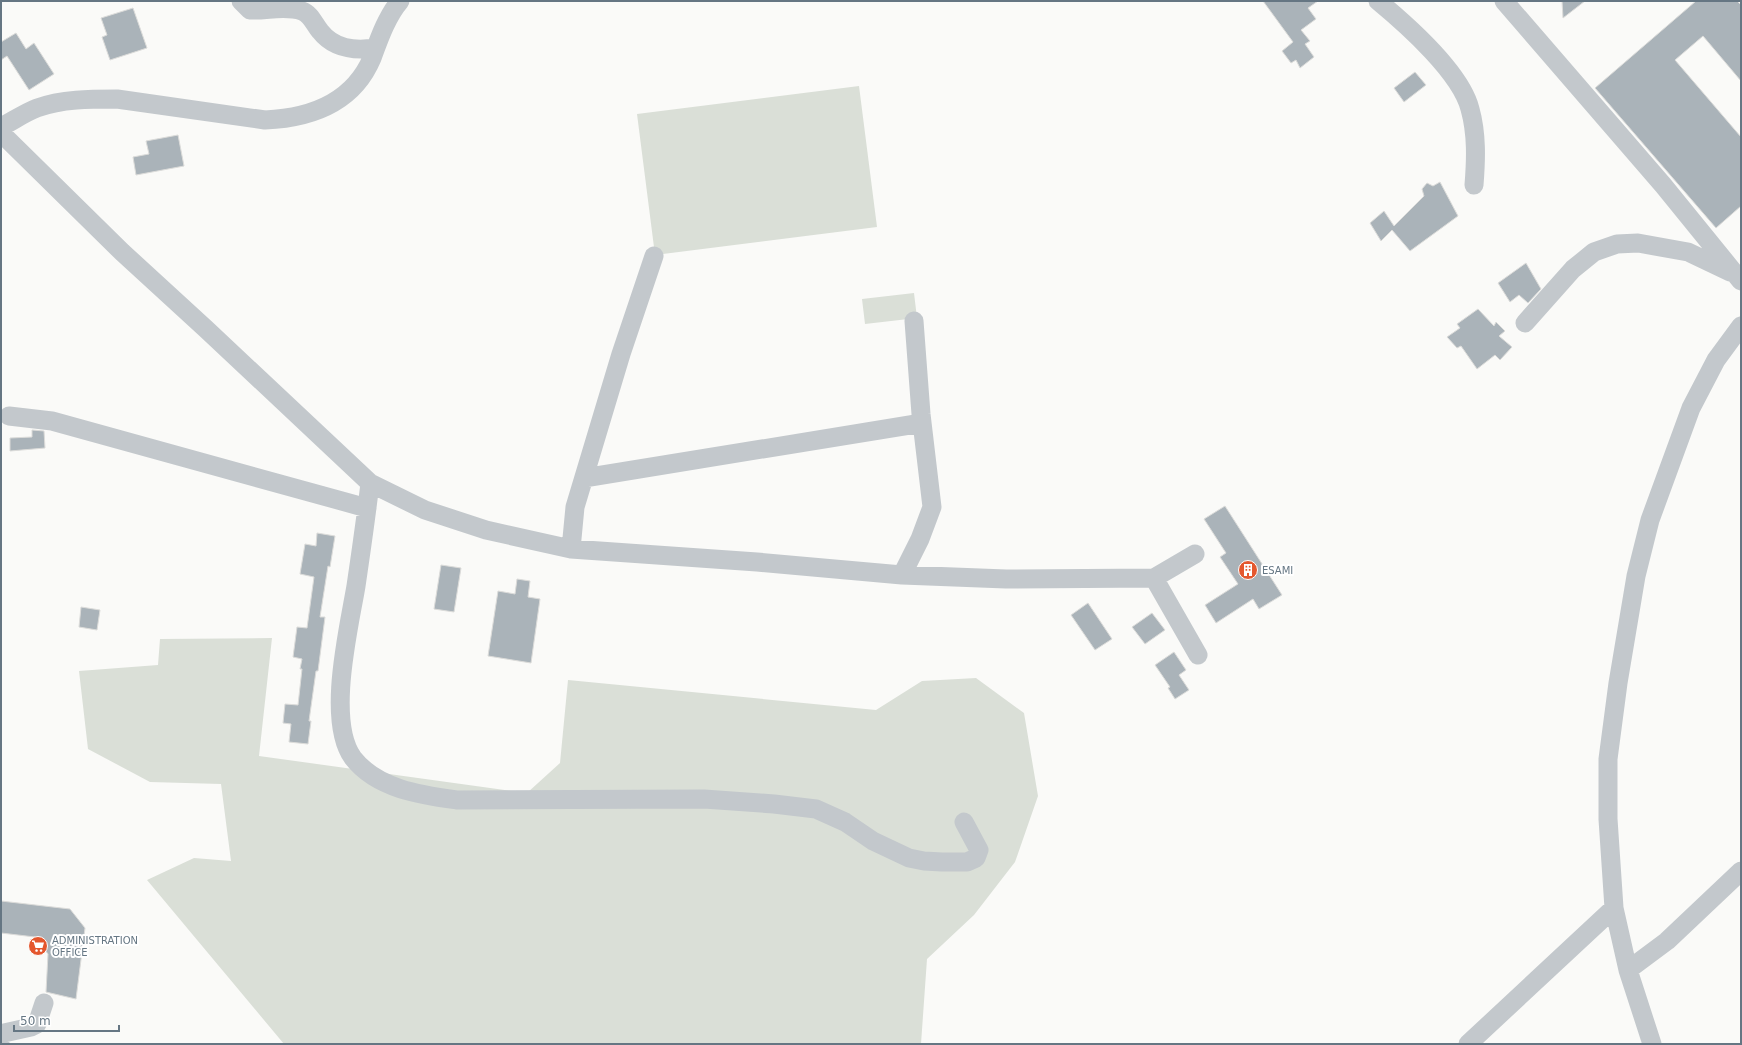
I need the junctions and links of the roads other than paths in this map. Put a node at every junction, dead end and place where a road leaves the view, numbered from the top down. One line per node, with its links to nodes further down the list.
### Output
1 (241, 1): 5 (street)
2 (1378, 1): 9 (street)
3 (1504, 1): 11 (street)
4 (395, 4): 6 (street)
5 (301, 6): 6 (street)
6 (375, 48): 7 (street)
7 (1, 127)
8 (1, 133): 18 (street)
9 (1474, 185)
10 (654, 256): 17 (street)
11 (1738, 278): 13 (street)
12 (914, 321): 16 (street)
13 (1525, 323)
14 (1741, 326): 27 (street)
15 (9, 416): 19 (street)
16 (922, 423): 17 (street); 22 (street)
17 (584, 478): 20 (street)
18 (370, 484): 19 (street); 20 (street)
19 (367, 508): 25 (street)
20 (570, 549): 22 (street)
21 (1195, 554): 23 (street)
22 (902, 575): 23 (street)
23 (1154, 578): 24 (street)
24 (1198, 655)
25 (964, 822)
26 (1741, 871): 28 (street)
27 (1614, 908): 28 (street); 32 (street)
28 (1628, 970): 33 (street)
29 (44, 1003): 30 (street)
30 (2, 1033): 31 (street)
31 (19, 1044)
32 (1468, 1044)
33 (1652, 1044)

